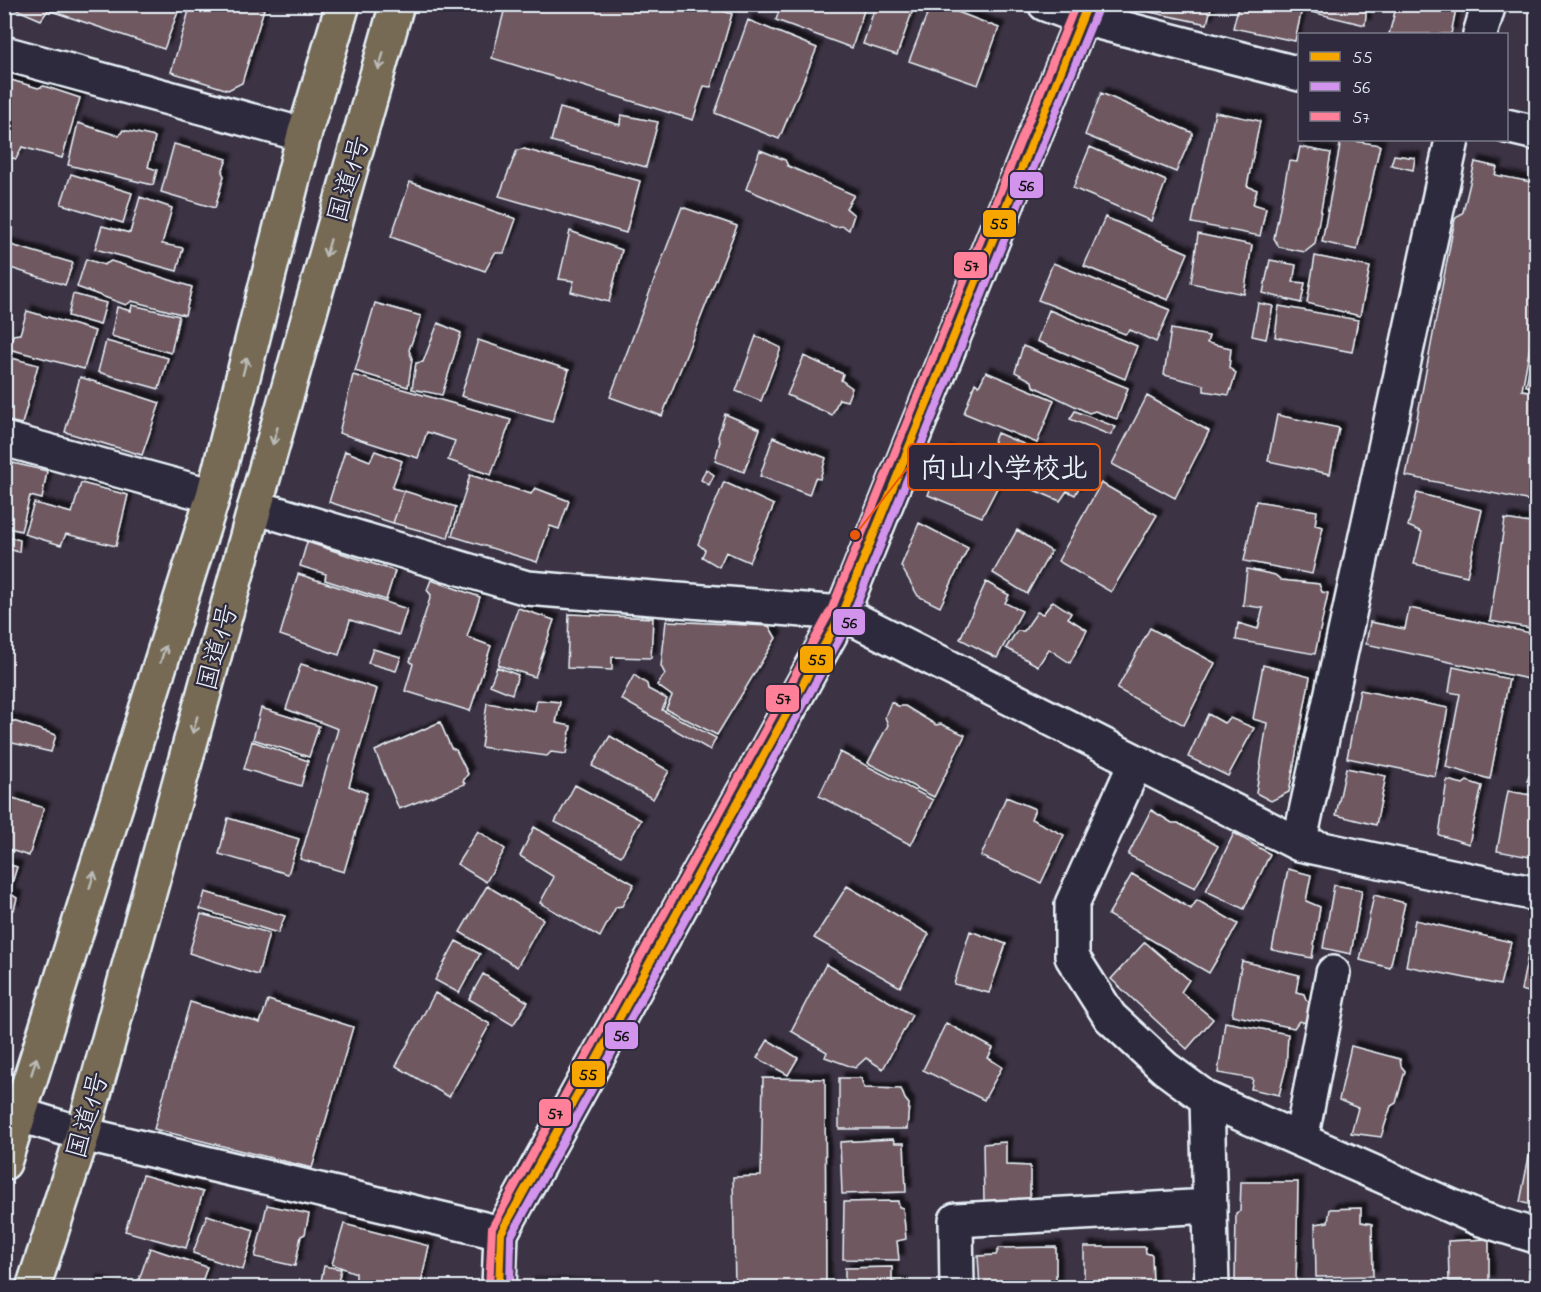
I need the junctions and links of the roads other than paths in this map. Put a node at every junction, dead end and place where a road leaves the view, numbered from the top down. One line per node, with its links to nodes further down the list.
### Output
1 (343, 4): 11 (highway, 国道1号)
2 (397, 4): 15 (highway, 国道1号, one-way to 15)
3 (1045, 4): 5 (street)
4 (1489, 4): 6 (street)
5 (1085, 11): 8 (street); 16 (street)
6 (1480, 33)
7 (4, 53): 11 (street)
8 (1298, 74)
9 (1508, 126): 10 (street)
10 (1536, 133)
11 (304, 135): 14 (highway, 国道1号, one-way to 11)
12 (1452, 141): 18 (street)
13 (4, 439): 14 (street)
14 (213, 496): 22 (highway, 国道1号, one-way to 14)
15 (255, 507): 16 (street); 23 (highway, 国道1号, one-way to 23)
16 (842, 613): 17 (street); 27 (street)
17 (1136, 762): 18 (street); 21 (street)
18 (1299, 844): 19 (street)
19 (1536, 894)
20 (1333, 973): 24 (street)
21 (1207, 1099): 24 (street); 26 (street)
22 (12, 1112): 23 (street); 25 (highway, 国道1号)
23 (83, 1134): 27 (street); 29 (highway, 国道1号)
24 (1301, 1140): 28 (street)
25 (4, 1163)
26 (1210, 1206): 31 (street); 32 (street)
27 (501, 1233): 30 (street)
28 (1536, 1236)
29 (33, 1287)
30 (500, 1287)
31 (957, 1287)
32 (1212, 1287)

